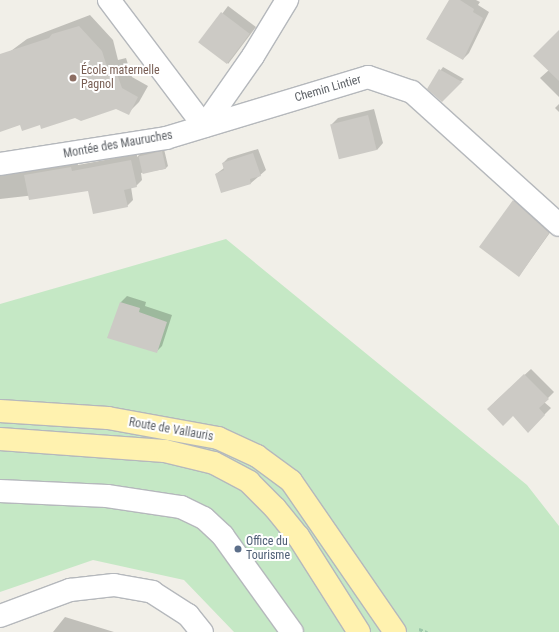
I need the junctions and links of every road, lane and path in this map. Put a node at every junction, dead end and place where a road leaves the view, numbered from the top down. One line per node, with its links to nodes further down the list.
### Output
1 (109, 0): 3 (street)
2 (287, 0): 3 (street)
3 (204, 126): 4 (street, Montée des Mauruches); 5 (street, Chemin Lintier)
4 (0, 164)
5 (559, 225)
6 (0, 411): 13 (main road, Route de Vallauris)
7 (0, 440): 12 (main road, Route de Vallauris)
8 (0, 491): 11 (street)
9 (0, 616): 10 (street)
10 (202, 632)
11 (292, 632)
12 (359, 632)
13 (395, 632)

